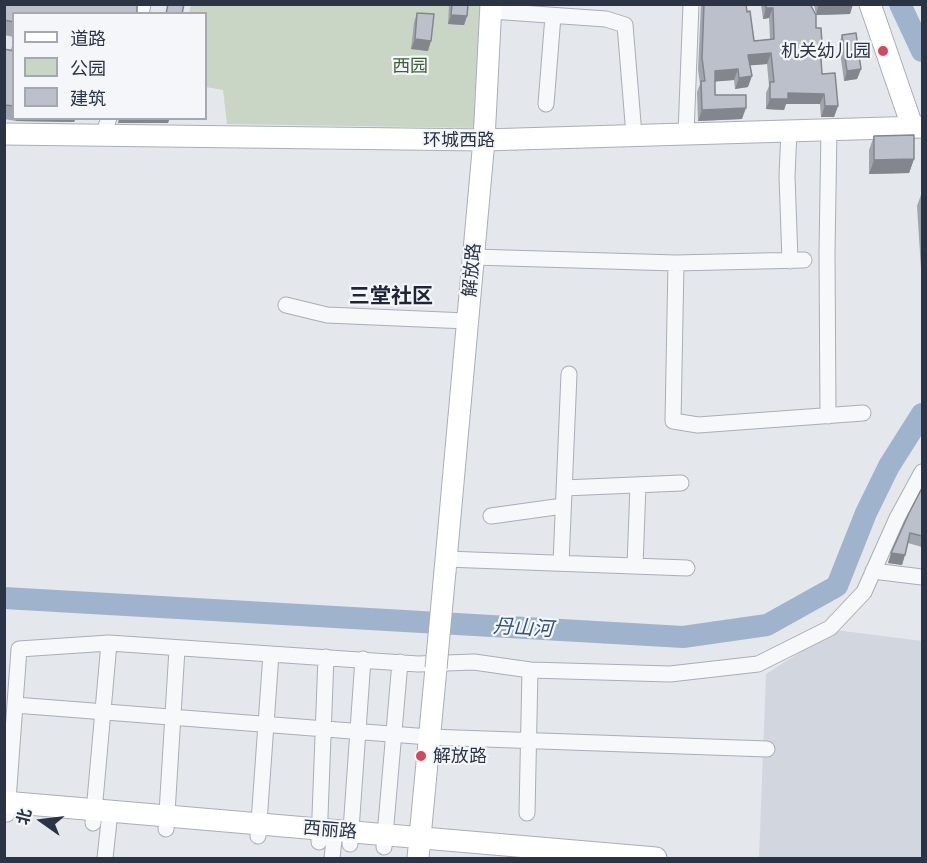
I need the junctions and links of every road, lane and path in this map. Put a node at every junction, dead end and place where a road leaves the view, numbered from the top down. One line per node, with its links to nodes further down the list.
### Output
1 (691, 4): 11 (street)
2 (870, 4): 6 (street)
3 (491, 8): 4 (street); 13 (street, 解放路)
4 (553, 16): 5 (street); 12 (street)
5 (546, 104)
6 (917, 126): 8 (street, 环城西路)
7 (106, 127): 10 (street, 环城西路); 13 (street, 环城西路)
8 (829, 129): 9 (street, 环城西路); 20 (street)
9 (789, 130): 11 (street, 环城西路); 15 (street)
10 (4, 134)
11 (686, 134): 12 (street, 环城西路)
12 (634, 135): 13 (street, 环城西路)
13 (484, 140): 14 (street, 解放路)
14 (473, 256): 15 (street); 17 (street, 解放路)
15 (676, 263): 20 (street)
16 (286, 305): 17 (street)
17 (467, 321): 28 (street, 解放路)
18 (568, 374): 24 (street)
19 (863, 413): 20 (street)
20 (828, 416)
21 (922, 472): 31 (street)
22 (681, 483): 23 (street)
23 (638, 484): 24 (street); 29 (street)
24 (564, 488): 25 (street)
25 (563, 506): 26 (street); 27 (street)
26 (491, 516)
27 (561, 563): 28 (street); 29 (street)
28 (445, 565): 47 (street, 解放路, bridge)
29 (635, 566): 30 (street)
30 (687, 568)
31 (873, 571): 32 (street); 39 (street)
32 (922, 577)
33 (109, 643): 34 (street); 40 (street); 41 (street)
34 (177, 649): 35 (street); 42 (street)
35 (271, 654): 36 (street); 43 (street)
36 (327, 657): 37 (street); 44 (street)
37 (363, 659): 38 (street); 45 (street)
38 (400, 662): 39 (street); 46 (street)
39 (530, 670): 48 (street)
40 (15, 705): 41 (street); 50 (street)
41 (103, 711): 42 (street); 52 (street)
42 (173, 717): 43 (street); 53 (street)
43 (266, 724): 44 (street); 54 (street)
44 (324, 729): 45 (street); 55 (street)
45 (357, 731): 46 (street); 55 (street)
46 (394, 734): 47 (street); 56 (street)
47 (429, 737): 48 (street); 57 (street, 解放路)
48 (529, 741): 49 (street); 51 (street)
49 (767, 749)
50 (6, 808): 52 (street, 西丽路)
51 (527, 813)
52 (102, 817): 53 (street, 西丽路); 58 (street)
53 (166, 823): 54 (street, 西丽路)
54 (259, 831): 55 (street, 西丽路)
55 (334, 840): 56 (street, 西丽路)
56 (385, 841): 57 (street, 西丽路)
57 (419, 849): 59 (street, 西丽路); 60 (street, 西丽路)
58 (105, 858)
59 (522, 858)
60 (656, 858)

